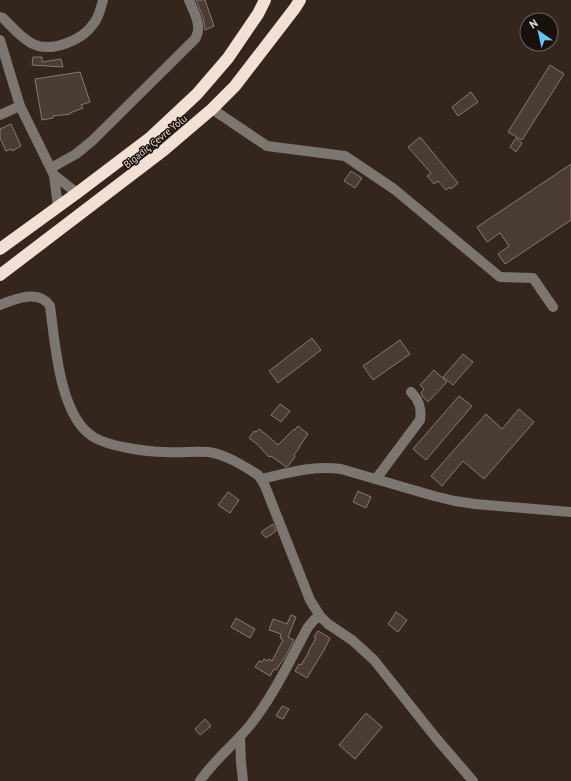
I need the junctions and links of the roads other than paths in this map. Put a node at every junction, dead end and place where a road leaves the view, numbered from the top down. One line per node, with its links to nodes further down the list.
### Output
1 (103, 0): 5 (street)
2 (189, 0): 10 (street)
3 (265, 0): 11 (highway, Bigadiç Çevre Yolu)
4 (300, 0): 8 (highway, Bigadiç Çevre Yolu)
5 (0, 17)
6 (0, 40): 7 (street)
7 (20, 106): 9 (street); 10 (street)
8 (212, 109): 14 (highway, Bigadiç Çevre Yolu); 16 (street)
9 (0, 115)
10 (52, 172): 11 (street); 12 (street)
11 (77, 193): 12 (highway, Bigadiç Çevre Yolu)
12 (58, 207): 13 (highway, Bigadiç Çevre Yolu)
13 (0, 249)
14 (0, 275)
15 (0, 305): 18 (street)
16 (553, 307)
17 (410, 392): 19 (street)
18 (261, 479): 19 (street); 21 (street)
19 (376, 479): 20 (street)
20 (571, 512)
21 (320, 616): 22 (street); 25 (street)
22 (240, 737): 23 (street); 24 (street)
23 (200, 781)
24 (243, 781)
25 (473, 781)

